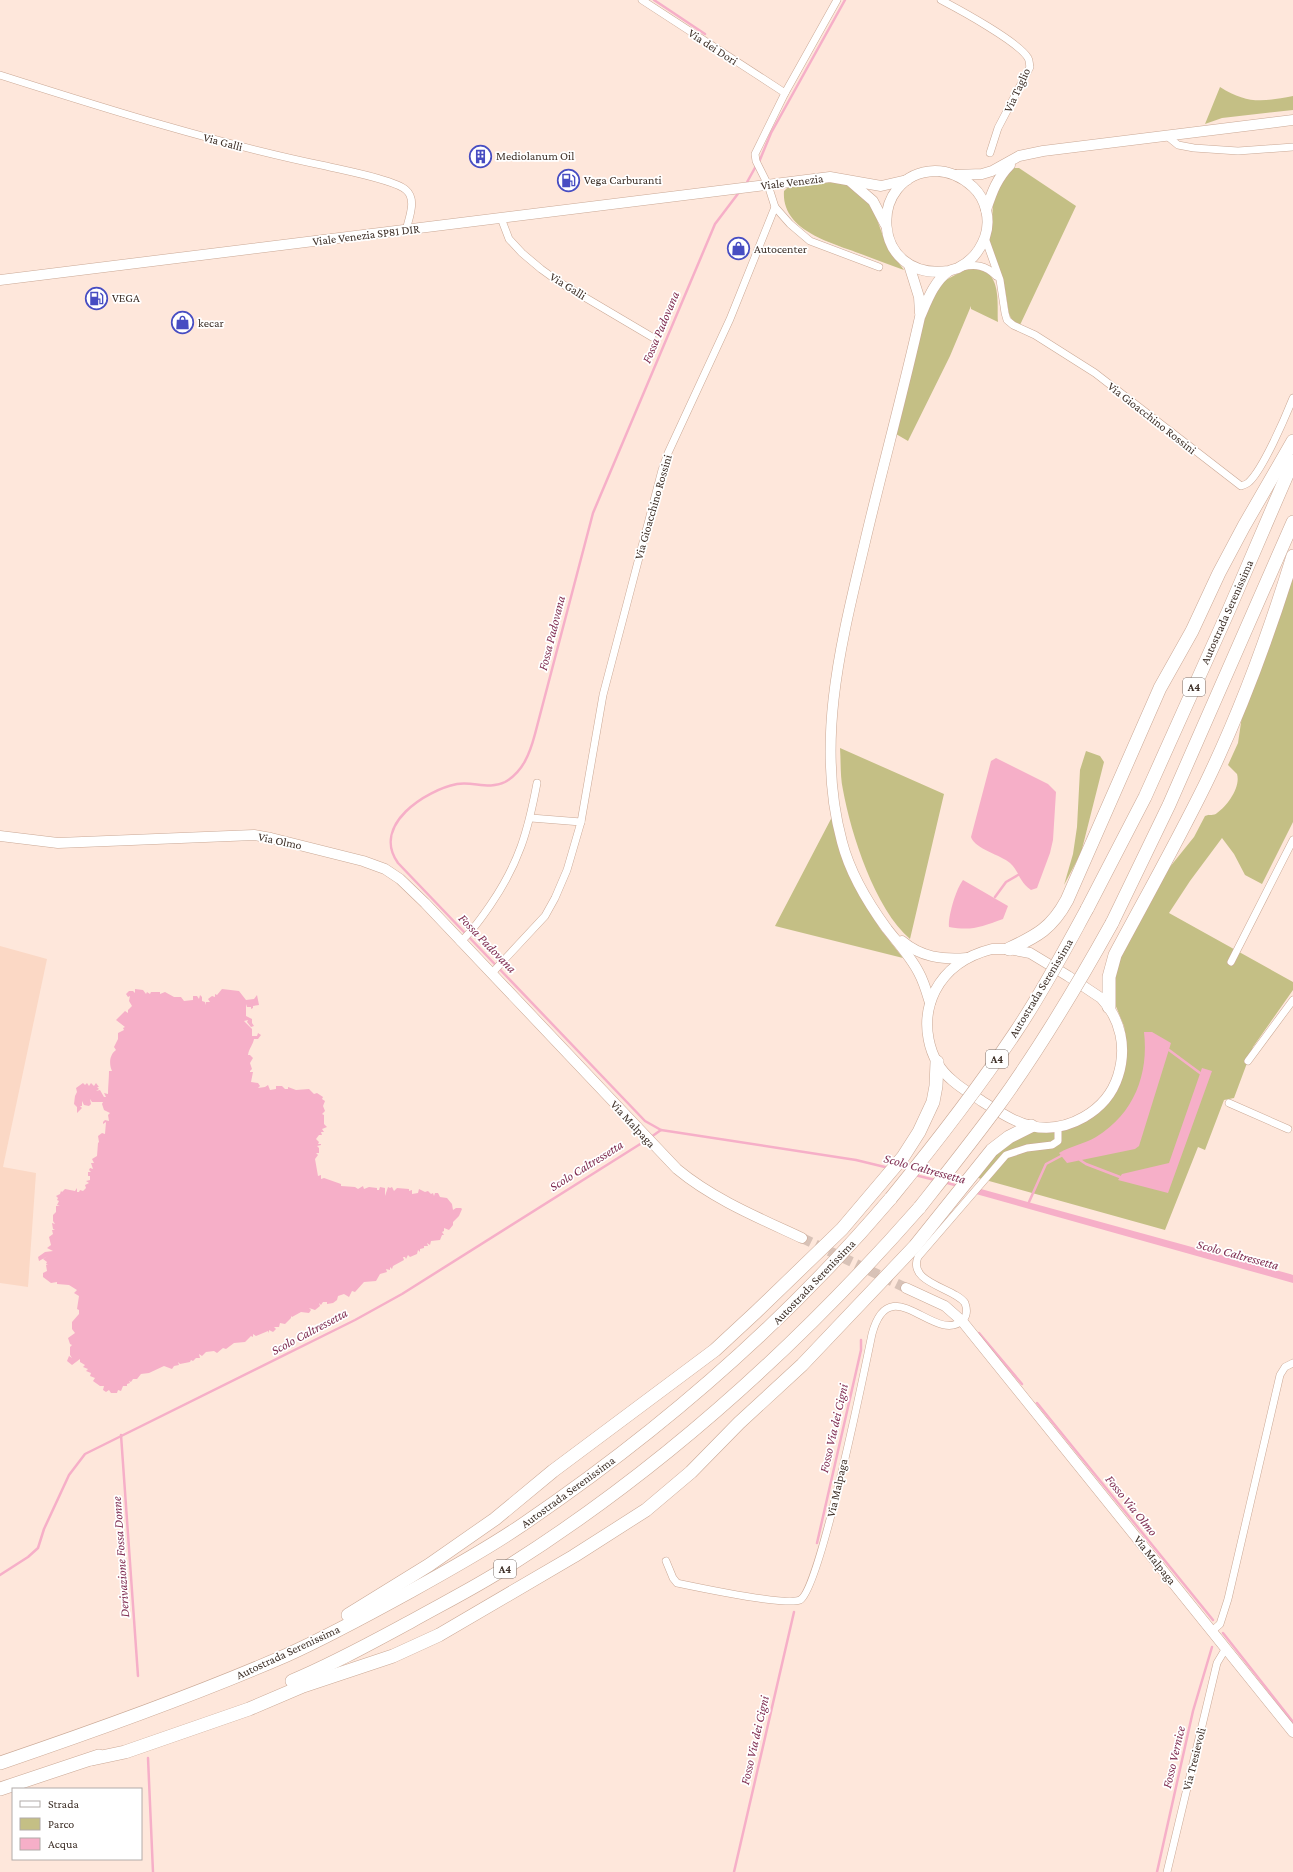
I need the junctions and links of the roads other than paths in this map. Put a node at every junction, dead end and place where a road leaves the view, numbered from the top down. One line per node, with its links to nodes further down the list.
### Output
1 (642, 0): 5 (street, Via dei Dori)
2 (837, 0): 5 (street)
3 (941, 0): 9 (street, Via Taglio)
4 (0, 75): 20 (street, Via Galli)
5 (785, 93): 14 (street)
6 (1293, 120): 7 (main road)
7 (1166, 136): 8 (street); 10 (main road)
8 (1293, 148)
9 (990, 154)
10 (1019, 156): 11 (main road); 17 (main road)
11 (956, 175): 12 (main road); 17 (main road)
12 (911, 178): 13 (main road, Viale Venezia); 19 (main road)
13 (851, 182): 14 (main road, Viale Venezia); 19 (main road)
14 (768, 185): 15 (main road, Viale Venezia); 16 (street)
15 (732, 189): 18 (main road, Viale Venezia SP81 DIR)
16 (775, 207): 23 (street); 36 (street, Via Gioacchino Rossini)
17 (986, 210): 21 (main road)
18 (501, 218): 20 (main road, Viale Venezia SP81 DIR); 28 (street, Via Galli)
19 (886, 227): 22 (main road)
20 (406, 230): 25 (main road, Viale Venezia SP81 DIR)
21 (985, 238): 24 (main road); 26 (street, Via Gioacchino Rossini)
22 (910, 265): 24 (main road); 27 (main road)
23 (879, 267)
24 (953, 270): 26 (street); 27 (main road)
25 (0, 280)
26 (1000, 280): 29 (street, Via Gioacchino Rossini)
27 (920, 317): 39 (main road)
28 (652, 337)
29 (1293, 398)
30 (1293, 441): 41 (highway)
31 (1293, 461): 63 (highway, Autostrada Serenissima / A4, bridge)
32 (1293, 522): 65 (highway, Autostrada Serenissima / A4, bridge)
33 (1293, 556): 47 (highway)
34 (537, 784): 35 (street)
35 (531, 818): 36 (street); 40 (street)
36 (582, 822): 44 (street, Via Gioacchino Rossini)
37 (0, 836): 40 (main road, Via Olmo)
38 (1293, 840): 43 (street)
39 (886, 927): 42 (main road); 46 (main road)
40 (462, 940): 44 (main road, Via Olmo)
41 (1010, 949): 42 (main road); 47 (main road)
42 (967, 958): 46 (main road)
43 (1231, 962)
44 (492, 972): 56 (main road, Via Malpaga)
45 (1293, 1000): 48 (street)
46 (930, 1004): 49 (main road)
47 (1109, 1007): 52 (main road)
48 (1248, 1061)
49 (936, 1062): 51 (main road); 63 (highway)
50 (1230, 1102): 53 (street)
51 (1031, 1126): 52 (main road); 54 (highway)
52 (1058, 1126): 54 (street)
53 (1288, 1129)
54 (981, 1174): 55 (highway)
55 (960, 1199): 58 (street); 65 (highway)
56 (802, 1238)
57 (906, 1288): 58 (main road, Via Malpaga)
58 (962, 1321): 60 (street, Via Malpaga); 61 (main road, Via Malpaga)
59 (1293, 1363): 61 (street)
60 (666, 1561)
61 (1212, 1630): 62 (main road, Via Malpaga)
62 (1226, 1648): 64 (main road, Via Malpaga); 68 (street, Via Tresievoli)
63 (212, 1686): 66 (highway, Autostrada Serenissima / A4)
64 (1293, 1732)
65 (92, 1759): 67 (highway, Autostrada Serenissima / A4)
66 (0, 1763)
67 (0, 1789)
68 (1167, 1872)

